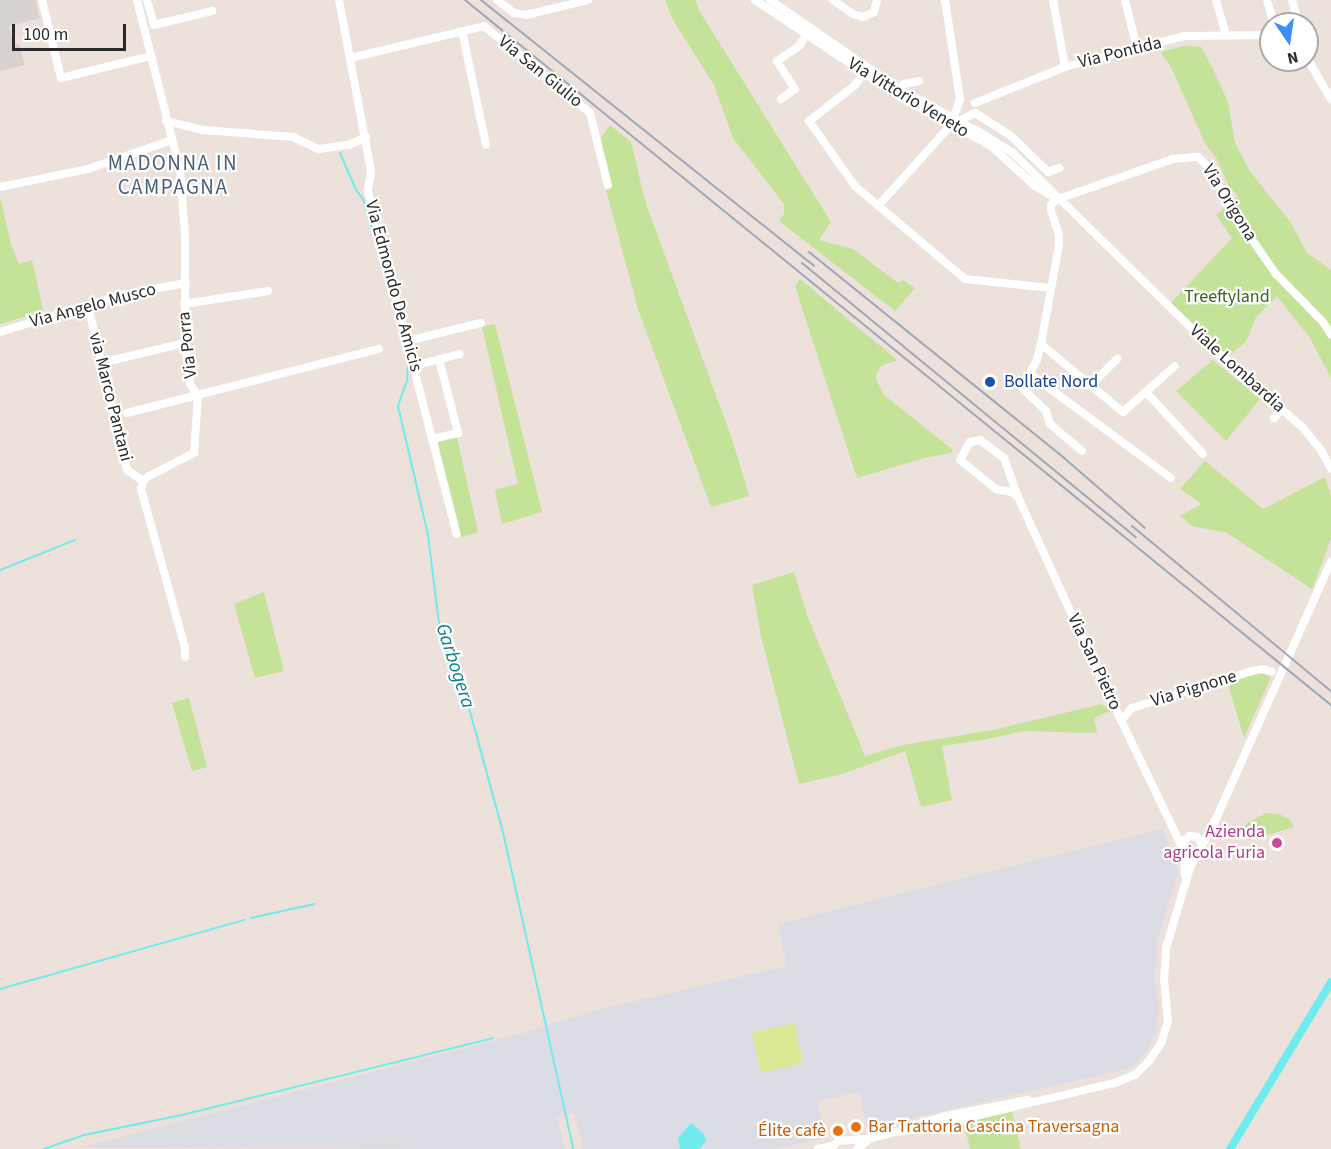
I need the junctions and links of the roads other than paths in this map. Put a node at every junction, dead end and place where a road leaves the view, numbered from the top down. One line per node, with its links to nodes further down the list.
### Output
1 (42, 0): 23 (street)
2 (136, 0): 23 (street, Via Porra)
3 (147, 0): 16 (street)
4 (339, 0): 24 (street, Via Edmondo De Amicis)
5 (497, 0): 17 (street)
6 (507, 0): 17 (street)
7 (755, 0): 19 (street, Via Vittorio Veneto)
8 (770, 0): 19 (street, Via Vittorio Veneto)
9 (833, 0): 10 (street)
10 (877, 0)
11 (945, 0): 34 (street)
12 (1053, 0): 25 (street)
13 (1125, 0): 22 (street)
14 (1216, 0): 21 (street)
15 (587, 1): 17 (street)
16 (212, 10)
17 (509, 10)
18 (462, 32): 24 (street, Via San Giulio); 37 (street); 39 (street, Via San Giulio)
19 (809, 32): 26 (street, Via Vittorio Veneto); 30 (street)
20 (1259, 35): 21 (street, Via Pontida)
21 (1226, 36): 22 (street, Via Pontida)
22 (1137, 48): 25 (street, Via Pontida)
23 (151, 56): 33 (street, Via Porra)
24 (350, 58): 35 (street, Via Edmondo De Amicis)
25 (1065, 67): 32 (street, Via Pontida)
26 (866, 71): 29 (street, Via Vittorio Veneto); 34 (street, Via Vittorio Veneto); 42 (street)
27 (1315, 72): 31 (street)
28 (919, 81): 29 (street)
29 (900, 90): 34 (street, Via Vittorio Veneto)
30 (781, 99)
31 (1331, 99)
32 (975, 103)
33 (166, 121): 35 (street); 36 (street, Via Porra)
34 (954, 121): 38 (street); 41 (street, Via Vittorio Veneto); 42 (street)
35 (366, 137): 51 (street, Via Edmondo De Amicis)
36 (172, 140): 40 (street); 43 (street, Via Porra)
37 (486, 145)
38 (1059, 168)
39 (608, 185)
40 (0, 187)
41 (1058, 200): 44 (street); 50 (street, Via Origona); 65 (street, Viale Lombardia)
42 (878, 206): 44 (street)
43 (186, 284): 46 (street, Via Porra); 47 (street, Via Angelo Musco)
44 (1050, 288): 53 (street)
45 (268, 291): 46 (street)
46 (184, 304): 52 (street, Via Porra)
47 (88, 306): 49 (street, Via Angelo Musco); 73 (street, via Marco Pantani)
48 (482, 323): 51 (street)
49 (0, 332)
50 (1331, 335)
51 (407, 341): 59 (street, Via Edmondo De Amicis)
52 (185, 343): 58 (street); 64 (street, Via Porra)
53 (1041, 344): 61 (street); 62 (street)
54 (379, 350): 64 (street)
55 (459, 354): 56 (street)
56 (440, 359): 59 (street); 68 (street)
57 (1117, 359): 62 (street)
58 (113, 360)
59 (414, 366): 68 (street, Via Edmondo De Amicis)
60 (1174, 366): 63 (street)
61 (1030, 374): 69 (street); 72 (street)
62 (1090, 385): 63 (street)
63 (1146, 392): 70 (street)
64 (198, 396): 66 (street); 73 (street, Via Porra)
65 (1282, 409): 67 (street); 71 (street, Viale Lombardia)
66 (127, 413)
67 (1275, 418)
68 (432, 439): 75 (street, Via Edmondo De Amicis)
69 (1082, 451)
70 (1203, 454)
71 (1331, 469)
72 (1171, 478)
73 (143, 481): 77 (street)
74 (1018, 497): 74 (street, Via San Pietro); 79 (street, Via San Pietro)
75 (457, 534)
76 (1331, 562): 80 (street)
77 (185, 657)
78 (1272, 672): 79 (street, Via Pignone)
79 (1121, 721): 81 (street, Via San Pietro)
80 (1215, 820): 82 (street); 83 (street)
81 (1171, 825): 82 (street); 84 (street, Via San Pietro)
82 (1191, 836): 83 (street); 84 (street)
83 (1201, 843): 85 (street)
84 (1183, 849): 85 (street); 86 (street)
85 (1196, 854): 86 (street)
86 (1184, 885): 87 (street)
87 (869, 1139): 88 (street); 91 (street)
88 (847, 1145): 89 (street)
89 (831, 1147): 90 (street)
90 (818, 1149)
91 (857, 1149)

